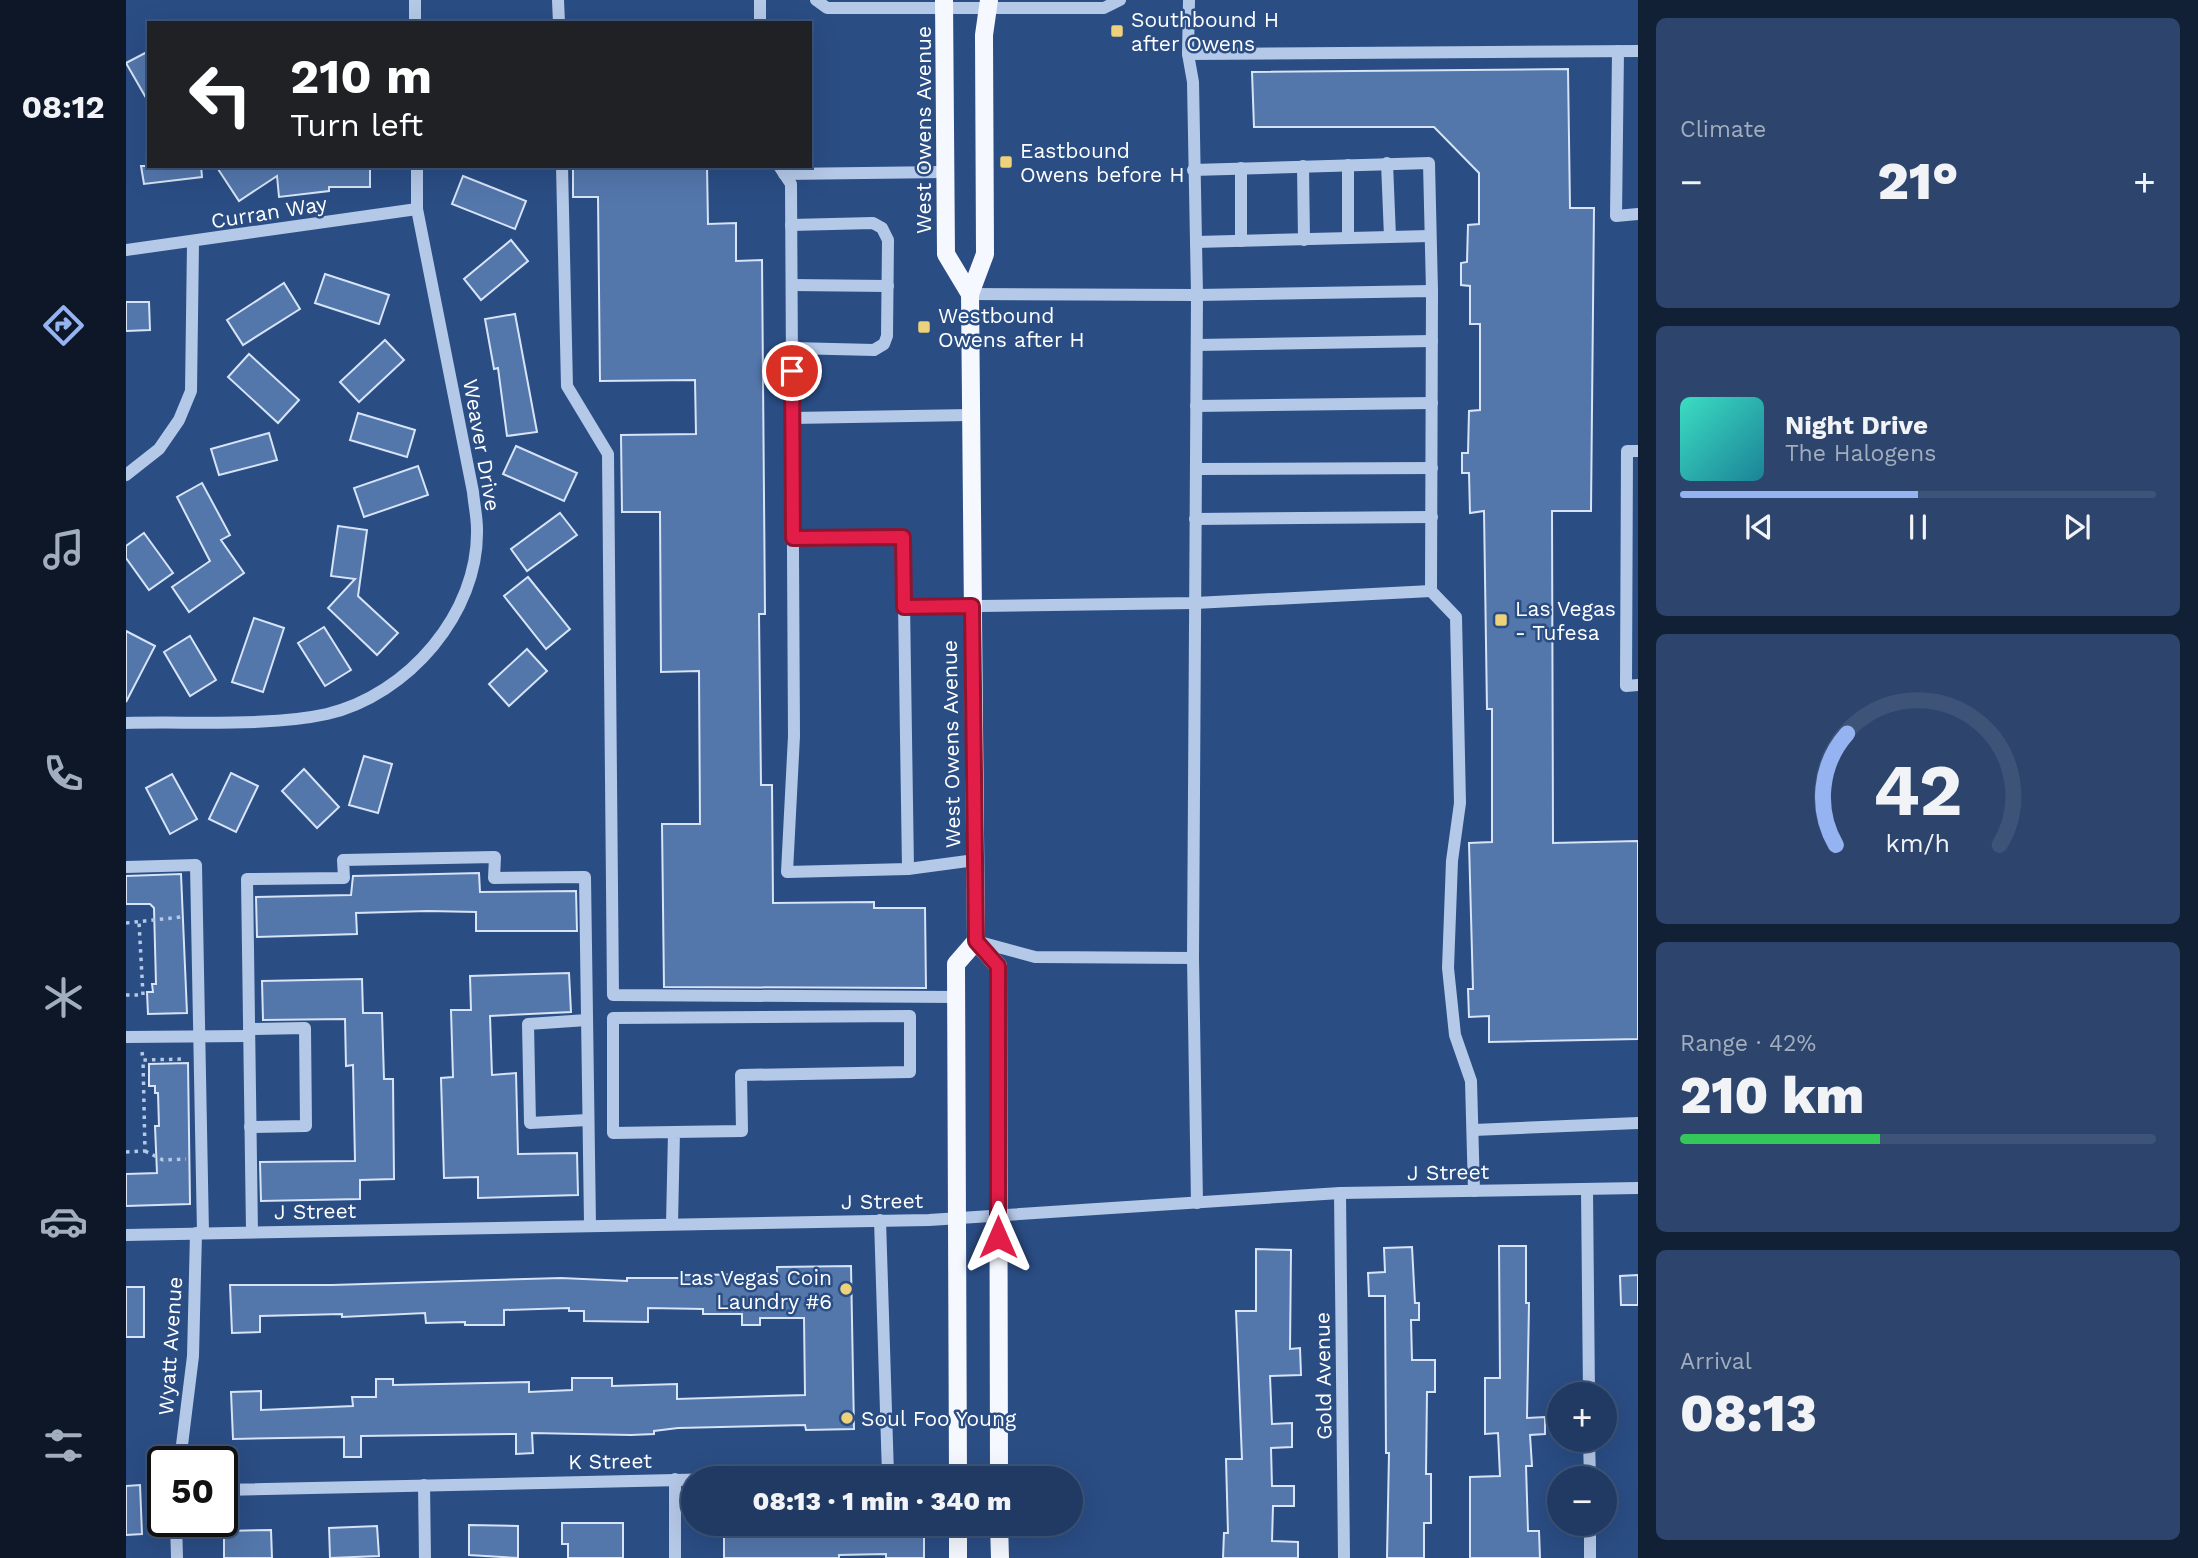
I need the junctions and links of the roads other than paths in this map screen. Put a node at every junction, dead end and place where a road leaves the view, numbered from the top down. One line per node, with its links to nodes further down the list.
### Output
1 (415, 0): 9 (street)
2 (558, 0): 10 (street)
3 (760, 0): 11 (street)
4 (816, 0): 7 (street)
5 (1120, 0): 8 (street)
6 (1189, 0): 14 (street)
7 (944, 3): 8 (street); 23 (main road, West Owens Avenue)
8 (988, 4): 38 (main road, West Owens Avenue)
9 (415, 21)
10 (559, 21)
11 (760, 21)
12 (1618, 51): 13 (street); 14 (street); 25 (street)
13 (1638, 51)
14 (1188, 54): 22 (street)
15 (1387, 163): 16 (street); 27 (street); 28 (street)
16 (1348, 164): 17 (street); 29 (street)
17 (1303, 166): 20 (street); 30 (street)
18 (417, 168): 24 (street, Weaver Drive)
19 (562, 168): 65 (street)
20 (1241, 168): 22 (street); 31 (street)
21 (781, 170): 23 (street); 26 (street)
22 (1193, 170): 32 (street)
23 (945, 172): 38 (main road, West Owens Avenue)
24 (417, 209): 33 (street, Curran Way); 59 (street, Weaver Drive)
25 (1638, 214)
26 (791, 225): 35 (street); 36 (street)
27 (1430, 236): 28 (street); 37 (street)
28 (1390, 237): 29 (street)
29 (1348, 239): 30 (street)
30 (1304, 240): 31 (street)
31 (1241, 241): 32 (street)
32 (1196, 242): 39 (street)
33 (193, 243): 34 (street, Curran Way); 50 (street)
34 (126, 250)
35 (792, 285): 36 (street); 42 (street)
36 (888, 286): 42 (street)
37 (1432, 291): 39 (street); 40 (street)
38 (970, 294): 39 (street); 45 (main road, West Owens Avenue)
39 (1197, 295): 41 (street)
40 (1432, 341): 41 (street); 43 (street)
41 (1197, 345): 44 (street)
42 (792, 348): 46 (street)
43 (1432, 403): 44 (street); 48 (street)
44 (1196, 406): 49 (street)
45 (970, 415): 46 (street); 56 (main road, West Owens Avenue)
46 (792, 418): 53 (street)
47 (1638, 451): 58 (street)
48 (1432, 468): 49 (street); 51 (street)
49 (1196, 469): 52 (street)
50 (126, 475)
51 (1432, 517): 52 (street); 54 (street)
52 (1195, 519): 55 (street)
53 (793, 538): 57 (street); 62 (street)
54 (1432, 591): 55 (street); 73 (street)
55 (1195, 603): 56 (street); 64 (street)
56 (972, 606): 57 (street); 60 (main road, West Owens Avenue)
57 (904, 607): 62 (street)
58 (1638, 685)
59 (126, 723)
60 (975, 860): 62 (street); 63 (main road, West Owens Avenue)
61 (126, 867): 68 (street, Wyatt Avenue)
62 (908, 869)
63 (976, 941): 64 (street); 65 (main road); 80 (main road)
64 (1193, 958): 79 (street)
65 (955, 997): 81 (main road)
66 (587, 1020): 67 (street); 70 (street); 70 (street)
67 (249, 1032): 68 (street); 72 (street); 72 (street)
68 (200, 1036): 69 (street); 86 (street, Wyatt Avenue)
69 (126, 1037)
70 (589, 1120): 83 (street)
71 (1638, 1123): 73 (street)
72 (250, 1127): 85 (street)
73 (1474, 1130): 77 (street)
74 (674, 1132): 74 (street); 84 (street)
75 (1638, 1188): 76 (street, J Street)
76 (1587, 1189): 77 (street, J Street); 88 (street)
77 (1474, 1191): 78 (street, J Street)
78 (1340, 1193): 79 (street, J Street); 106 (street, Gold Avenue)
79 (1196, 1203): 80 (street, J Street)
80 (998, 1216): 81 (street, J Street); 92 (main road)
81 (957, 1218): 82 (street, J Street); 91 (main road)
82 (880, 1220): 84 (street, J Street); 90 (street)
83 (590, 1224): 84 (street, J Street); 85 (street, J Street)
84 (672, 1224)
85 (252, 1232): 86 (street, J Street)
86 (200, 1233): 87 (street, J Street); 89 (street, Wyatt Avenue)
87 (126, 1235)
88 (1589, 1382)
89 (182, 1446)
90 (888, 1466)
91 (958, 1466)
92 (999, 1466)
93 (675, 1479): 94 (street, K Street); 95 (street, K Street); 103 (street)
94 (681, 1479)
95 (424, 1485): 96 (street, K Street); 102 (street)
96 (238, 1490)
97 (958, 1536): 104 (main road)
98 (999, 1536): 105 (main road)
99 (1590, 1536): 107 (street)
100 (176, 1537): 101 (street)
101 (177, 1558)
102 (425, 1558)
103 (675, 1558)
104 (958, 1558)
105 (1000, 1558)
106 (1344, 1558)
107 (1590, 1558)

